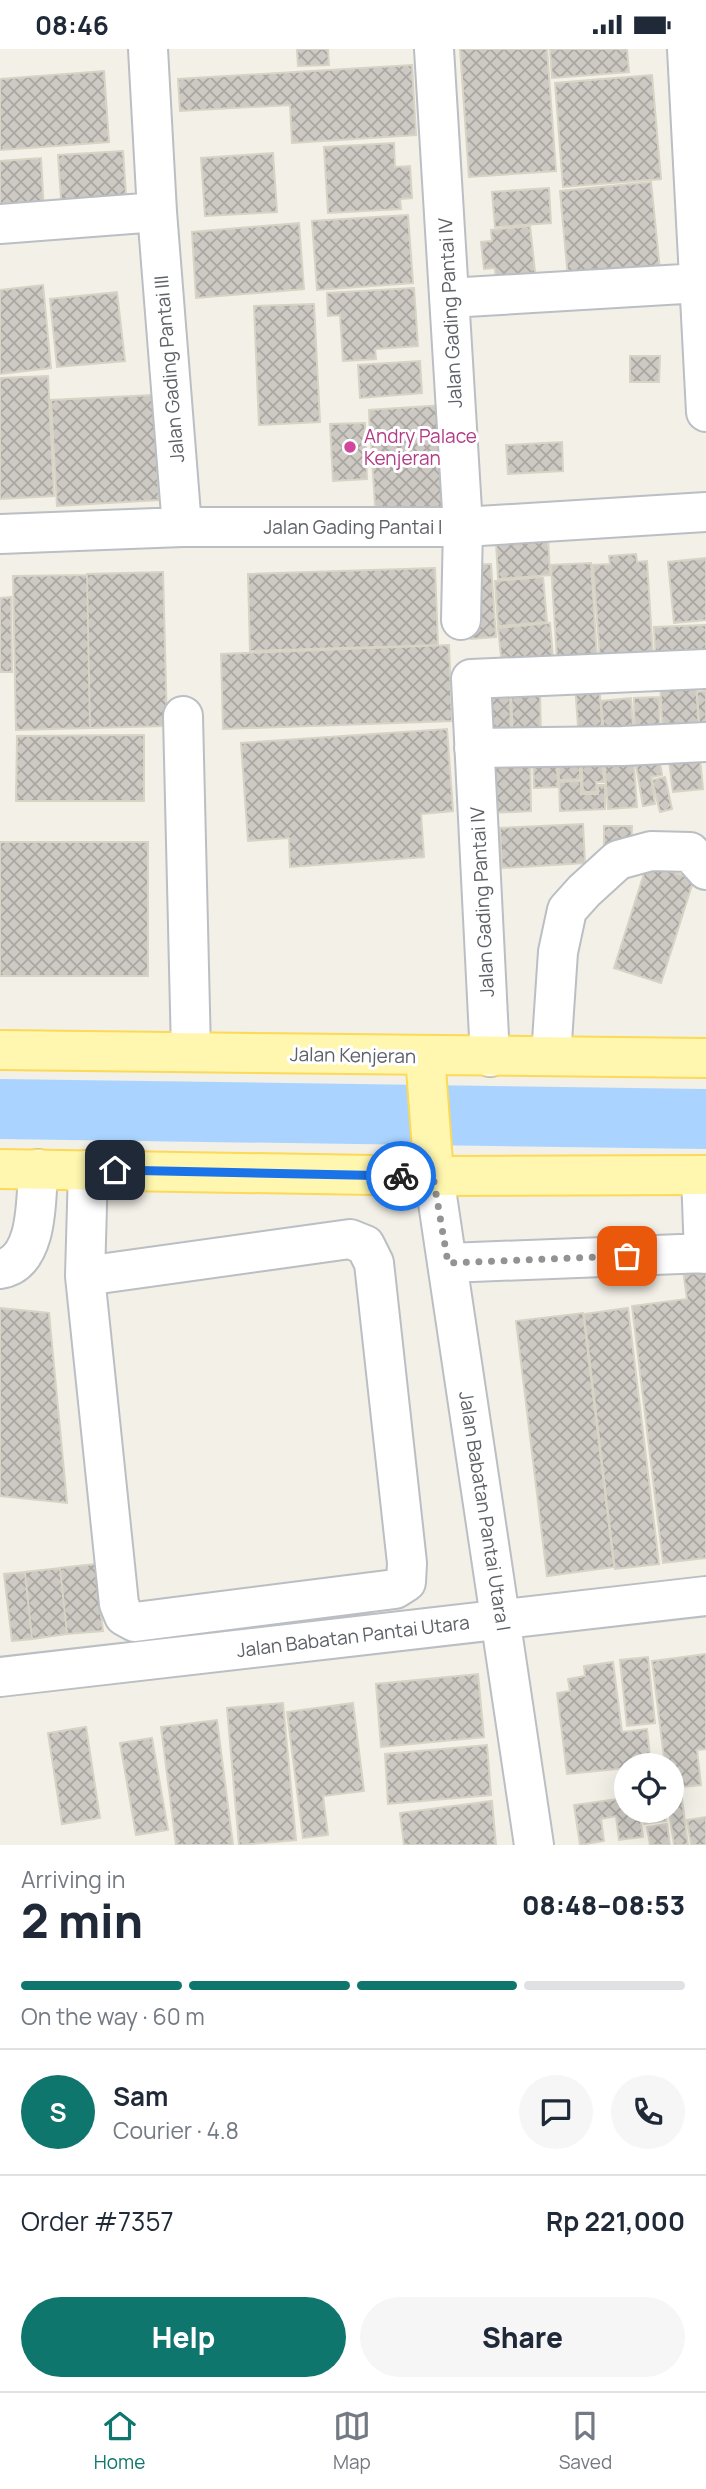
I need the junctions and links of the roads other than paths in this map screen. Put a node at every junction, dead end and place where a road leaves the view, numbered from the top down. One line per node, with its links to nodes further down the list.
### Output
1 (148, 49): 4 (street, Jalan Gading Pantai III)
2 (434, 49): 7 (street, Jalan Gading Pantai IV)
3 (687, 49): 6 (street)
4 (157, 212): 5 (street); 10 (street, Jalan Gading Pantai III)
5 (0, 224)
6 (699, 283): 7 (street); 8 (street)
7 (449, 298): 11 (street, Jalan Gading Pantai IV)
8 (706, 412)
9 (706, 512): 11 (street, Jalan Gading Pantai I)
10 (182, 527): 11 (street, Jalan Gading Pantai I); 12 (street, Jalan Gading Pantai I)
11 (463, 527): 13 (street, Jalan Gading Pantai IV)
12 (0, 534)
13 (461, 620)
14 (706, 669): 17 (street, Jalan Gading Pantai IV)
15 (183, 716): 20 (street)
16 (706, 742): 17 (street)
17 (474, 748): 22 (street, Jalan Gading Pantai IV)
18 (706, 870): 21 (street)
19 (0, 1050): 20 (main road, Jalan Kenjeran)
20 (191, 1052): 24 (main road, Jalan Kenjeran)
21 (551, 1056): 22 (main road, Jalan Kenjeran); 23 (main road, Jalan Kenjeran)
22 (490, 1057): 24 (main road, Jalan Kenjeran)
23 (706, 1058)
24 (425, 1060): 28 (main road)
25 (0, 1169): 26 (main road)
26 (38, 1169): 27 (main road); 32 (street)
27 (88, 1170): 28 (main road); 33 (street)
28 (433, 1173): 29 (main road); 31 (street, Jalan Babatan Pantai Utara I)
29 (703, 1175): 30 (street)
30 (705, 1254): 31 (street)
31 (448, 1263): 35 (street, Jalan Babatan Pantai Utara I)
32 (0, 1269)
33 (85, 1276): 33 (street)
34 (706, 1596): 35 (street, Jalan Babatan Pantai Utara)
35 (501, 1619): 36 (street, Jalan Babatan Pantai Utara); 37 (street, Jalan Babatan Pantai Utara I)
36 (0, 1677)
37 (534, 1845)

